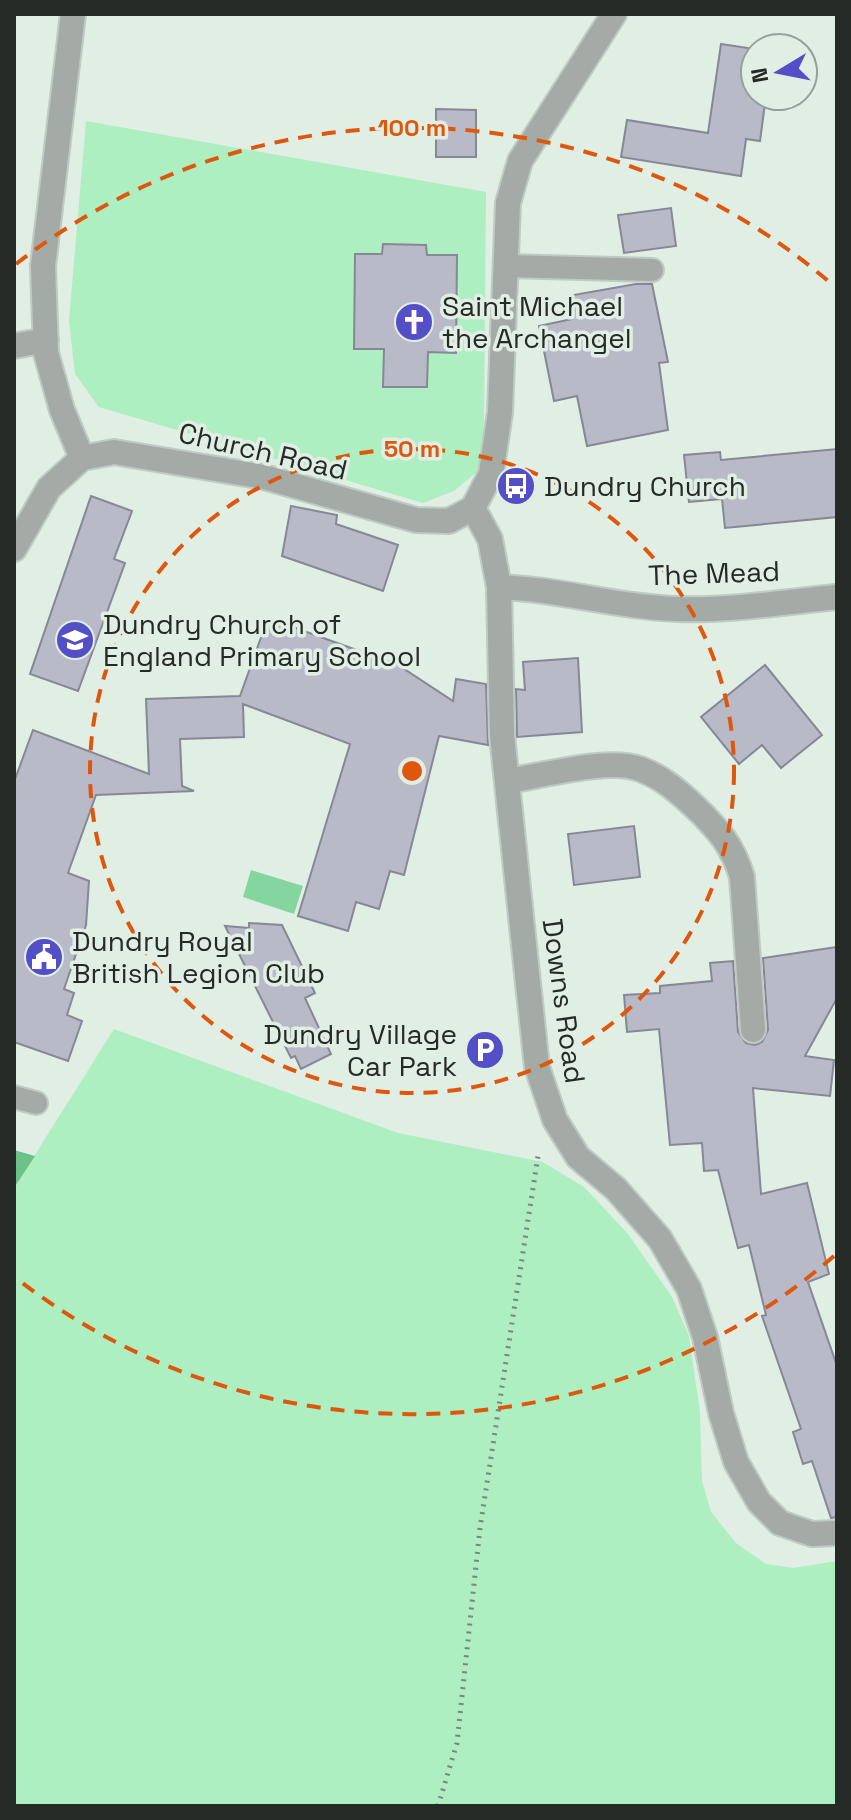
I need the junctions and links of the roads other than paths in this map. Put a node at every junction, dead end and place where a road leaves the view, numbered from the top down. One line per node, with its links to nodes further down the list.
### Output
1 (73, 14): 5 (street)
2 (614, 14): 3 (street)
3 (506, 266): 4 (lane); 8 (street)
4 (652, 270)
5 (46, 340): 6 (street); 7 (street)
6 (14, 346)
7 (82, 458): 8 (street, Church Road); 9 (street)
8 (473, 508): 10 (street, Downs Road)
9 (14, 549)
10 (499, 587): 11 (street, The Mead); 12 (street, Downs Road)
11 (837, 597)
12 (507, 781): 13 (street); 16 (street, Downs Road)
13 (753, 1030)
14 (14, 1097): 15 (lane)
15 (36, 1103)
16 (837, 1533)

